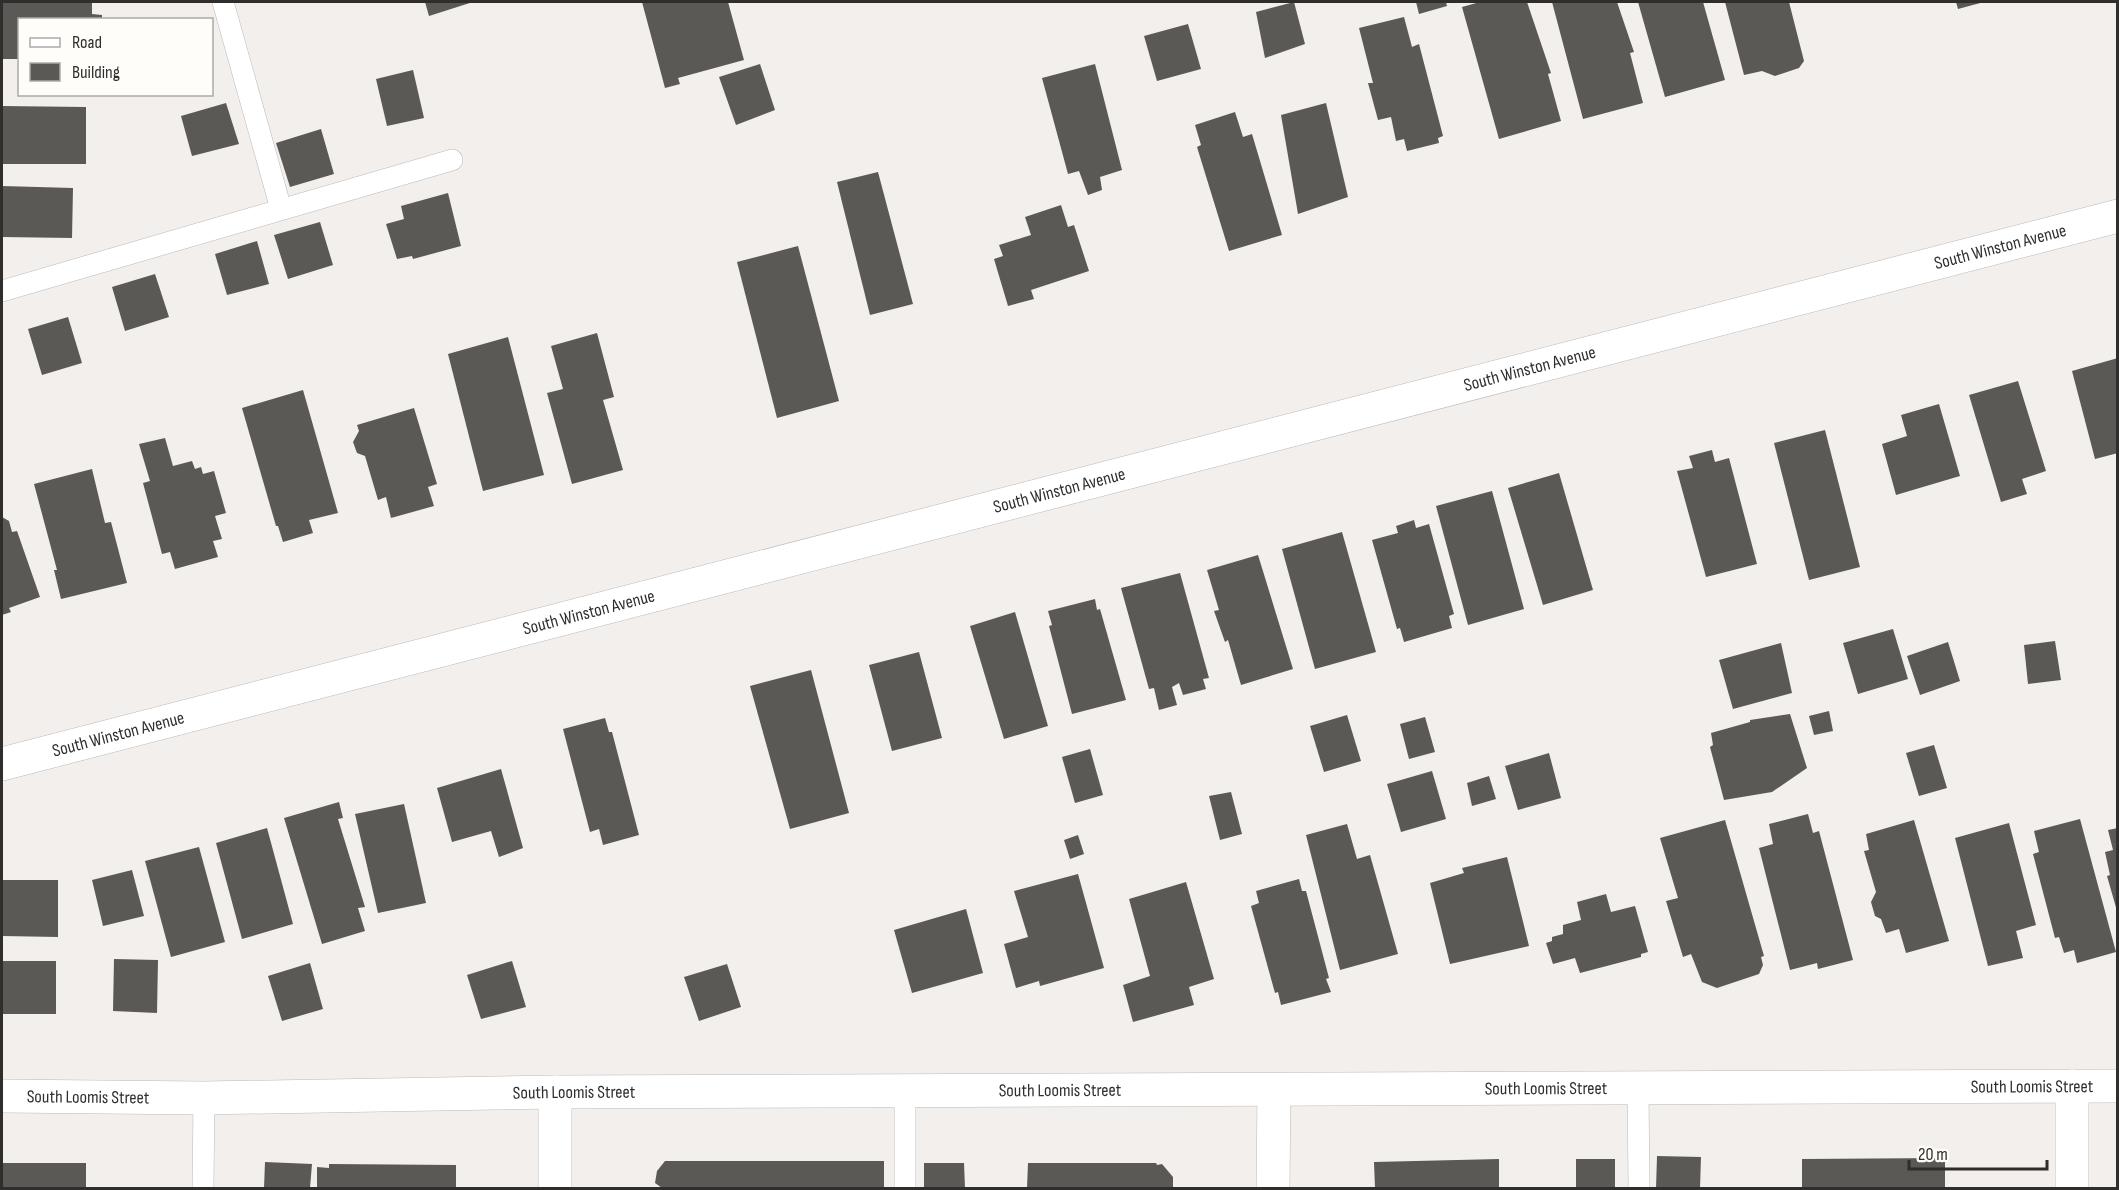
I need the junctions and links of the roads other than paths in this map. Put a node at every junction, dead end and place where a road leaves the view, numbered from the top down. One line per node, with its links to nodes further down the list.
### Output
1 (223, 2): 3 (lane)
2 (452, 160): 3 (lane)
3 (281, 209): 5 (lane)
4 (2118, 216): 6 (street, South Winston Avenue)
5 (2, 291)
6 (2, 764)
7 (2072, 1086): 8 (street, South Loomis Street); 9 (street, South Loomis Street); 20 (street)
8 (2118, 1086)
9 (1638, 1088): 10 (street, South Loomis Street); 19 (lane)
10 (1274, 1090): 12 (street, South Loomis Street); 18 (street)
11 (555, 1092): 12 (street, South Loomis Street); 14 (street, South Loomis Street); 16 (street)
12 (905, 1092): 17 (lane)
13 (2, 1096): 14 (street, South Loomis Street)
14 (204, 1098): 15 (lane)
15 (203, 1188)
16 (555, 1188)
17 (905, 1188)
18 (1273, 1188)
19 (1639, 1188)
20 (2072, 1188)

